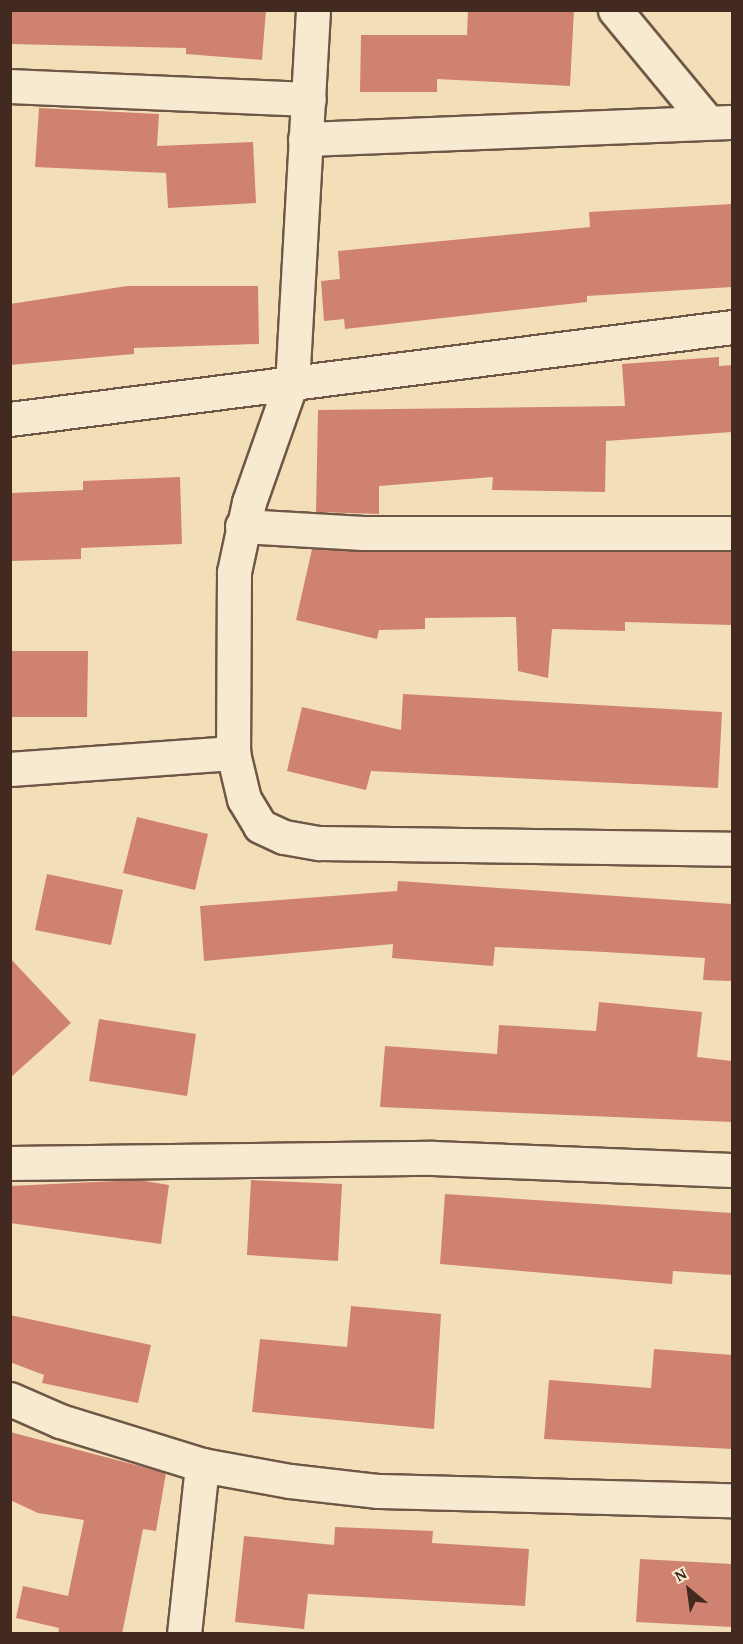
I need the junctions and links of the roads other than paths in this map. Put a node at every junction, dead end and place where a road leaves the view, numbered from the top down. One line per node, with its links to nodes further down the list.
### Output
1 (313, 10): 4 (street)
2 (615, 10): 5 (street)
3 (10, 86): 4 (street)
4 (309, 99): 6 (street)
5 (719, 121): 6 (street)
6 (305, 139): 8 (street)
7 (732, 327): 8 (street)
8 (292, 380): 9 (street); 10 (street)
9 (10, 419)
10 (242, 526): 11 (street); 12 (street)
11 (732, 533)
12 (233, 753): 13 (street); 14 (street)
13 (10, 769)
14 (732, 849)
15 (10, 1163): 16 (street)
16 (732, 1170)
17 (10, 1399): 18 (street)
18 (202, 1465): 19 (street); 20 (street)
19 (732, 1500)
20 (184, 1634)

